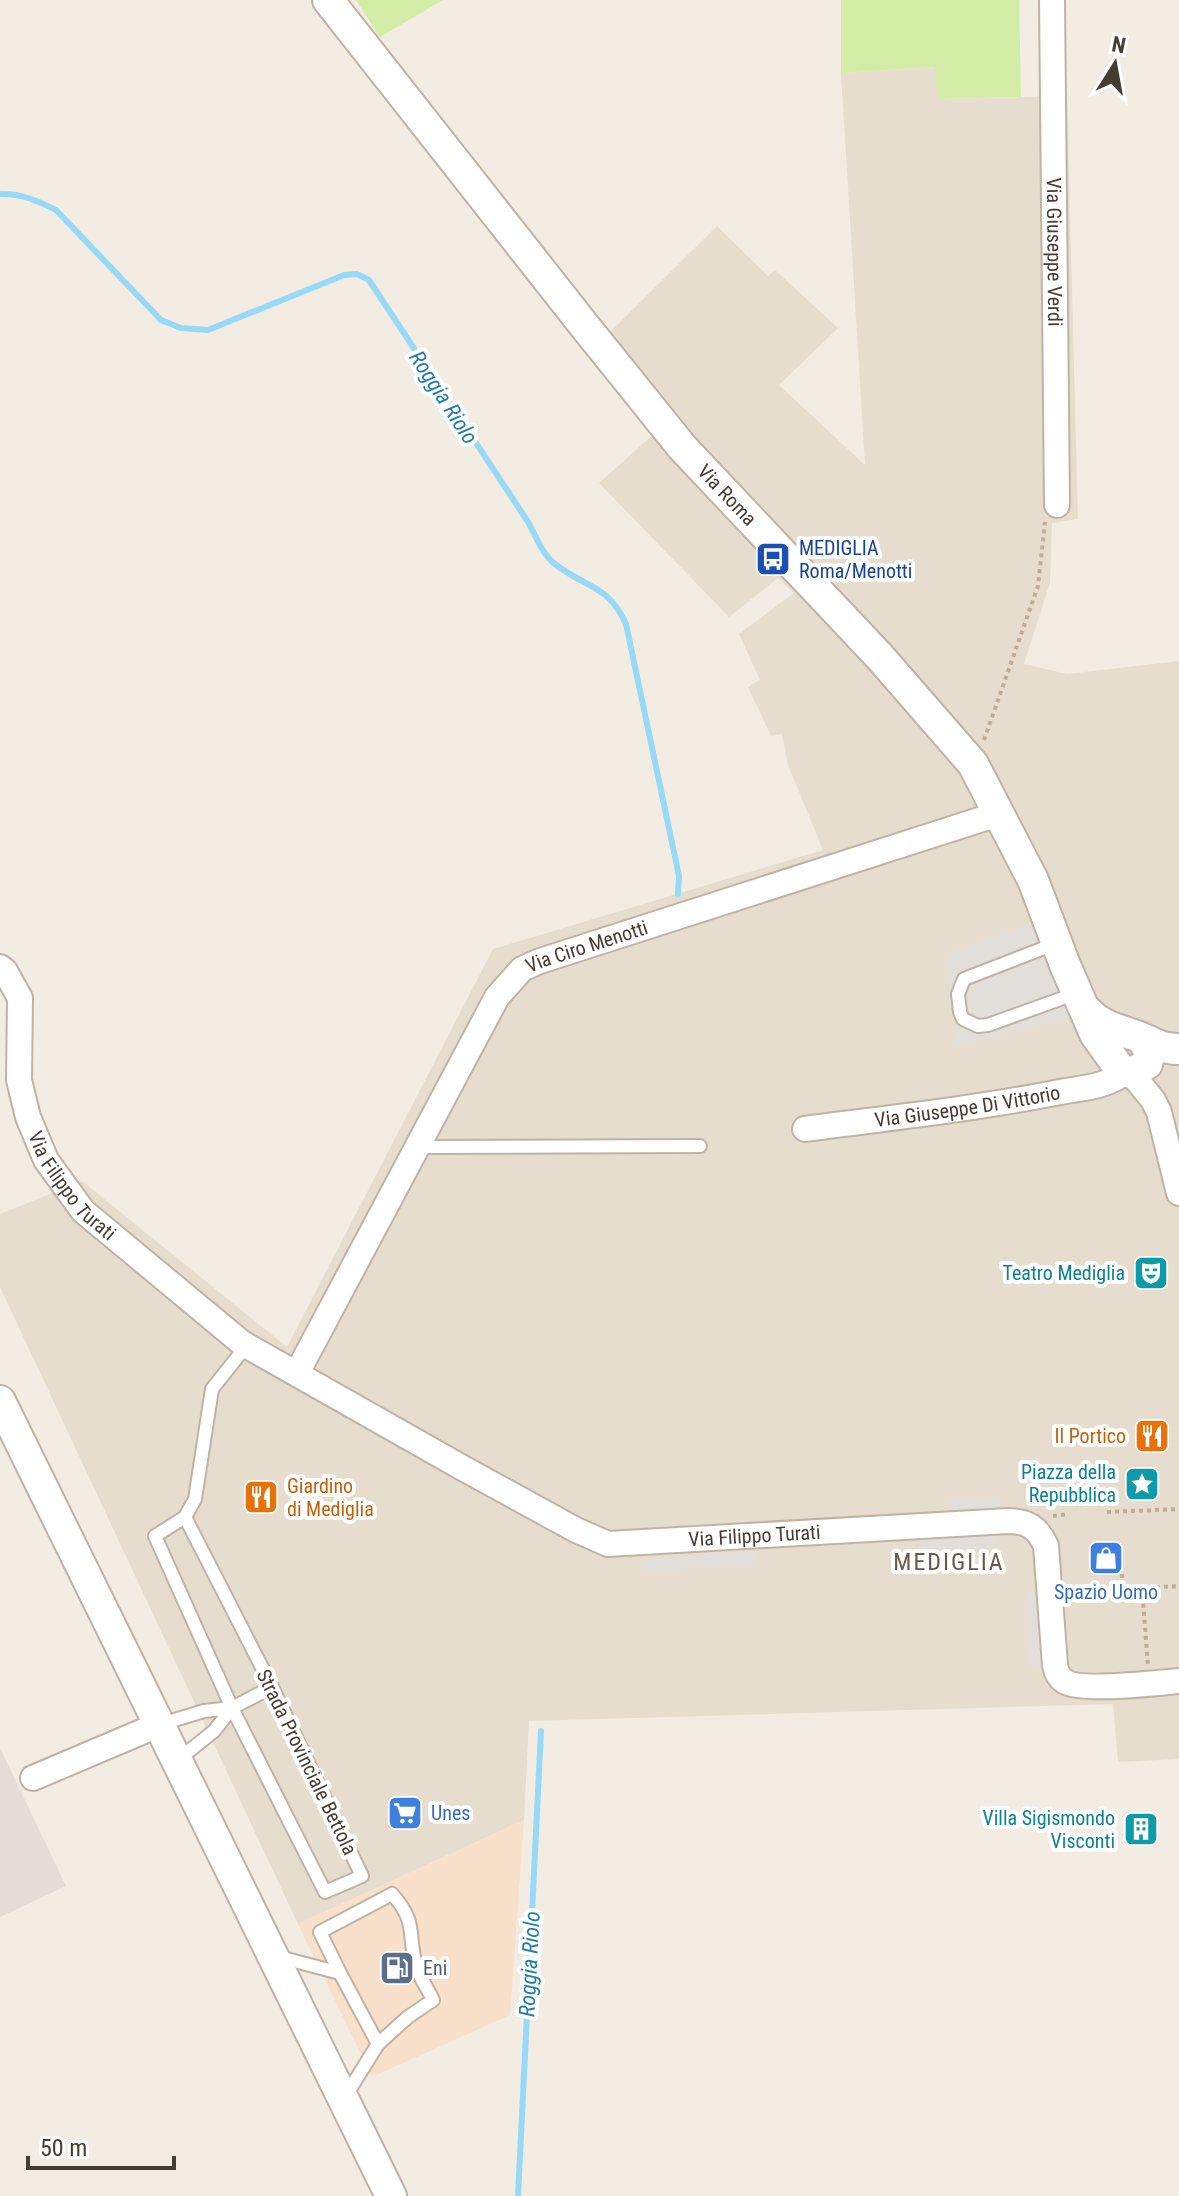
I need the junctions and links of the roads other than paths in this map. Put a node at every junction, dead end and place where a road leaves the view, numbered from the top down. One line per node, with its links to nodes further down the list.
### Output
1 (328, 0): 4 (street, Via Roma)
2 (1052, 0): 3 (street, Via Giuseppe Verdi)
3 (1057, 505)
4 (1001, 813): 5 (street, Via Roma); 13 (street, Via Ciro Menotti)
5 (1057, 943): 7 (street, Via Roma); 7 (lane)
6 (0, 967): 15 (street, Via Filippo Turati)
7 (1082, 1002): 8 (street); 10 (street, Via Roma)
8 (1138, 1038): 9 (street, Via Giuseppe Di Vittorio); 10 (street)
9 (1179, 1051): 10 (street, Via Giuseppe Di Vittorio)
10 (1128, 1070): 11 (street, Via Giuseppe Di Vittorio); 14 (street, Via Roma)
11 (805, 1129)
12 (700, 1146): 13 (lane)
13 (416, 1147): 16 (street, Via Ciro Menotti)
14 (1179, 1193)
15 (247, 1345): 16 (street, Via Filippo Turati); 18 (lane)
16 (297, 1373): 19 (street, Via Filippo Turati)
17 (0, 1401): 22 (street)
18 (185, 1517): 20 (lane, Strada Provinciale Bettola); 21 (lane, Strada Provinciale Bettola)
19 (1179, 1681)
20 (272, 1687): 21 (lane); 21 (lane, Strada Provinciale Bettola)
21 (232, 1708): 22 (lane); 23 (lane)
22 (158, 1725): 23 (street); 24 (street)
23 (176, 1761): 25 (street)
24 (33, 1778)
25 (272, 1955): 26 (lane); 28 (street)
26 (340, 1973): 27 (lane); 27 (lane)
27 (378, 2044): 28 (lane)
28 (343, 2100): 29 (street)
29 (391, 2196)

